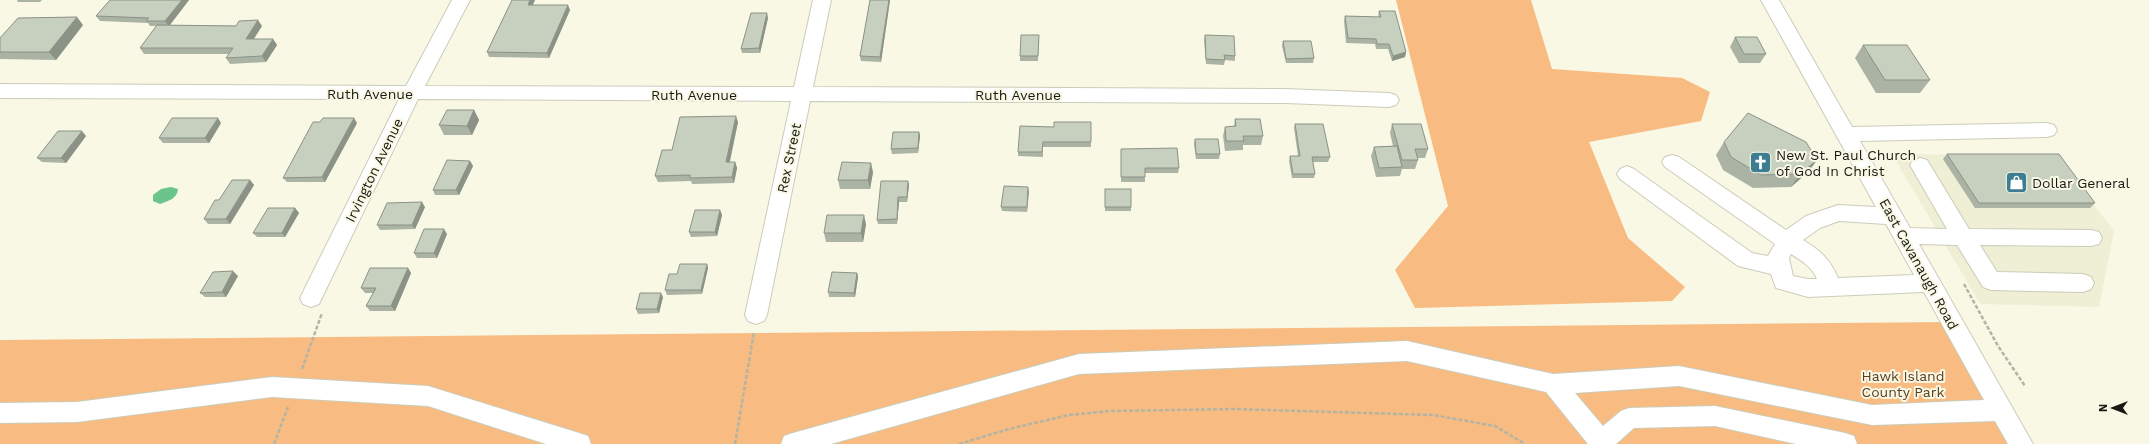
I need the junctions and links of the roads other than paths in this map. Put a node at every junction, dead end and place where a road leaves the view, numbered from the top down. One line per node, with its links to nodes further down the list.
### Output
1 (461, 0): 5 (street, Irvington Avenue)
2 (822, 0): 6 (street, Rex Street)
3 (1770, 0): 9 (street, East Cavanaugh Road)
4 (0, 91): 5 (street, Ruth Avenue)
5 (411, 94): 6 (street, Ruth Avenue); 22 (street, Irvington Avenue)
6 (802, 95): 7 (street, Ruth Avenue); 23 (street, Rex Street)
7 (1388, 100)
8 (2047, 130): 9 (street)
9 (1846, 134): 13 (street, East Cavanaugh Road)
10 (1672, 162): 17 (street)
11 (1920, 165): 15 (street)
12 (1627, 174): 18 (street)
13 (1892, 216): 14 (street, East Cavanaugh Road); 17 (street)
14 (1904, 236): 15 (street); 19 (street, East Cavanaugh Road)
15 (1963, 237): 16 (street); 20 (street)
16 (2091, 238)
17 (1788, 242): 18 (street); 21 (street)
18 (1781, 268): 21 (street)
19 (1930, 283): 21 (street); 25 (street, East Cavanaugh Road)
20 (2083, 283)
21 (1831, 287)
22 (317, 304)
23 (756, 315)
24 (1553, 384): 25 (street); 27 (street); 29 (street)
25 (2002, 410): 31 (street, East Cavanaugh Road)
26 (0, 413): 28 (street)
27 (1602, 443): 30 (street)
28 (579, 444)
29 (794, 444)
30 (1845, 444)
31 (2021, 444)

